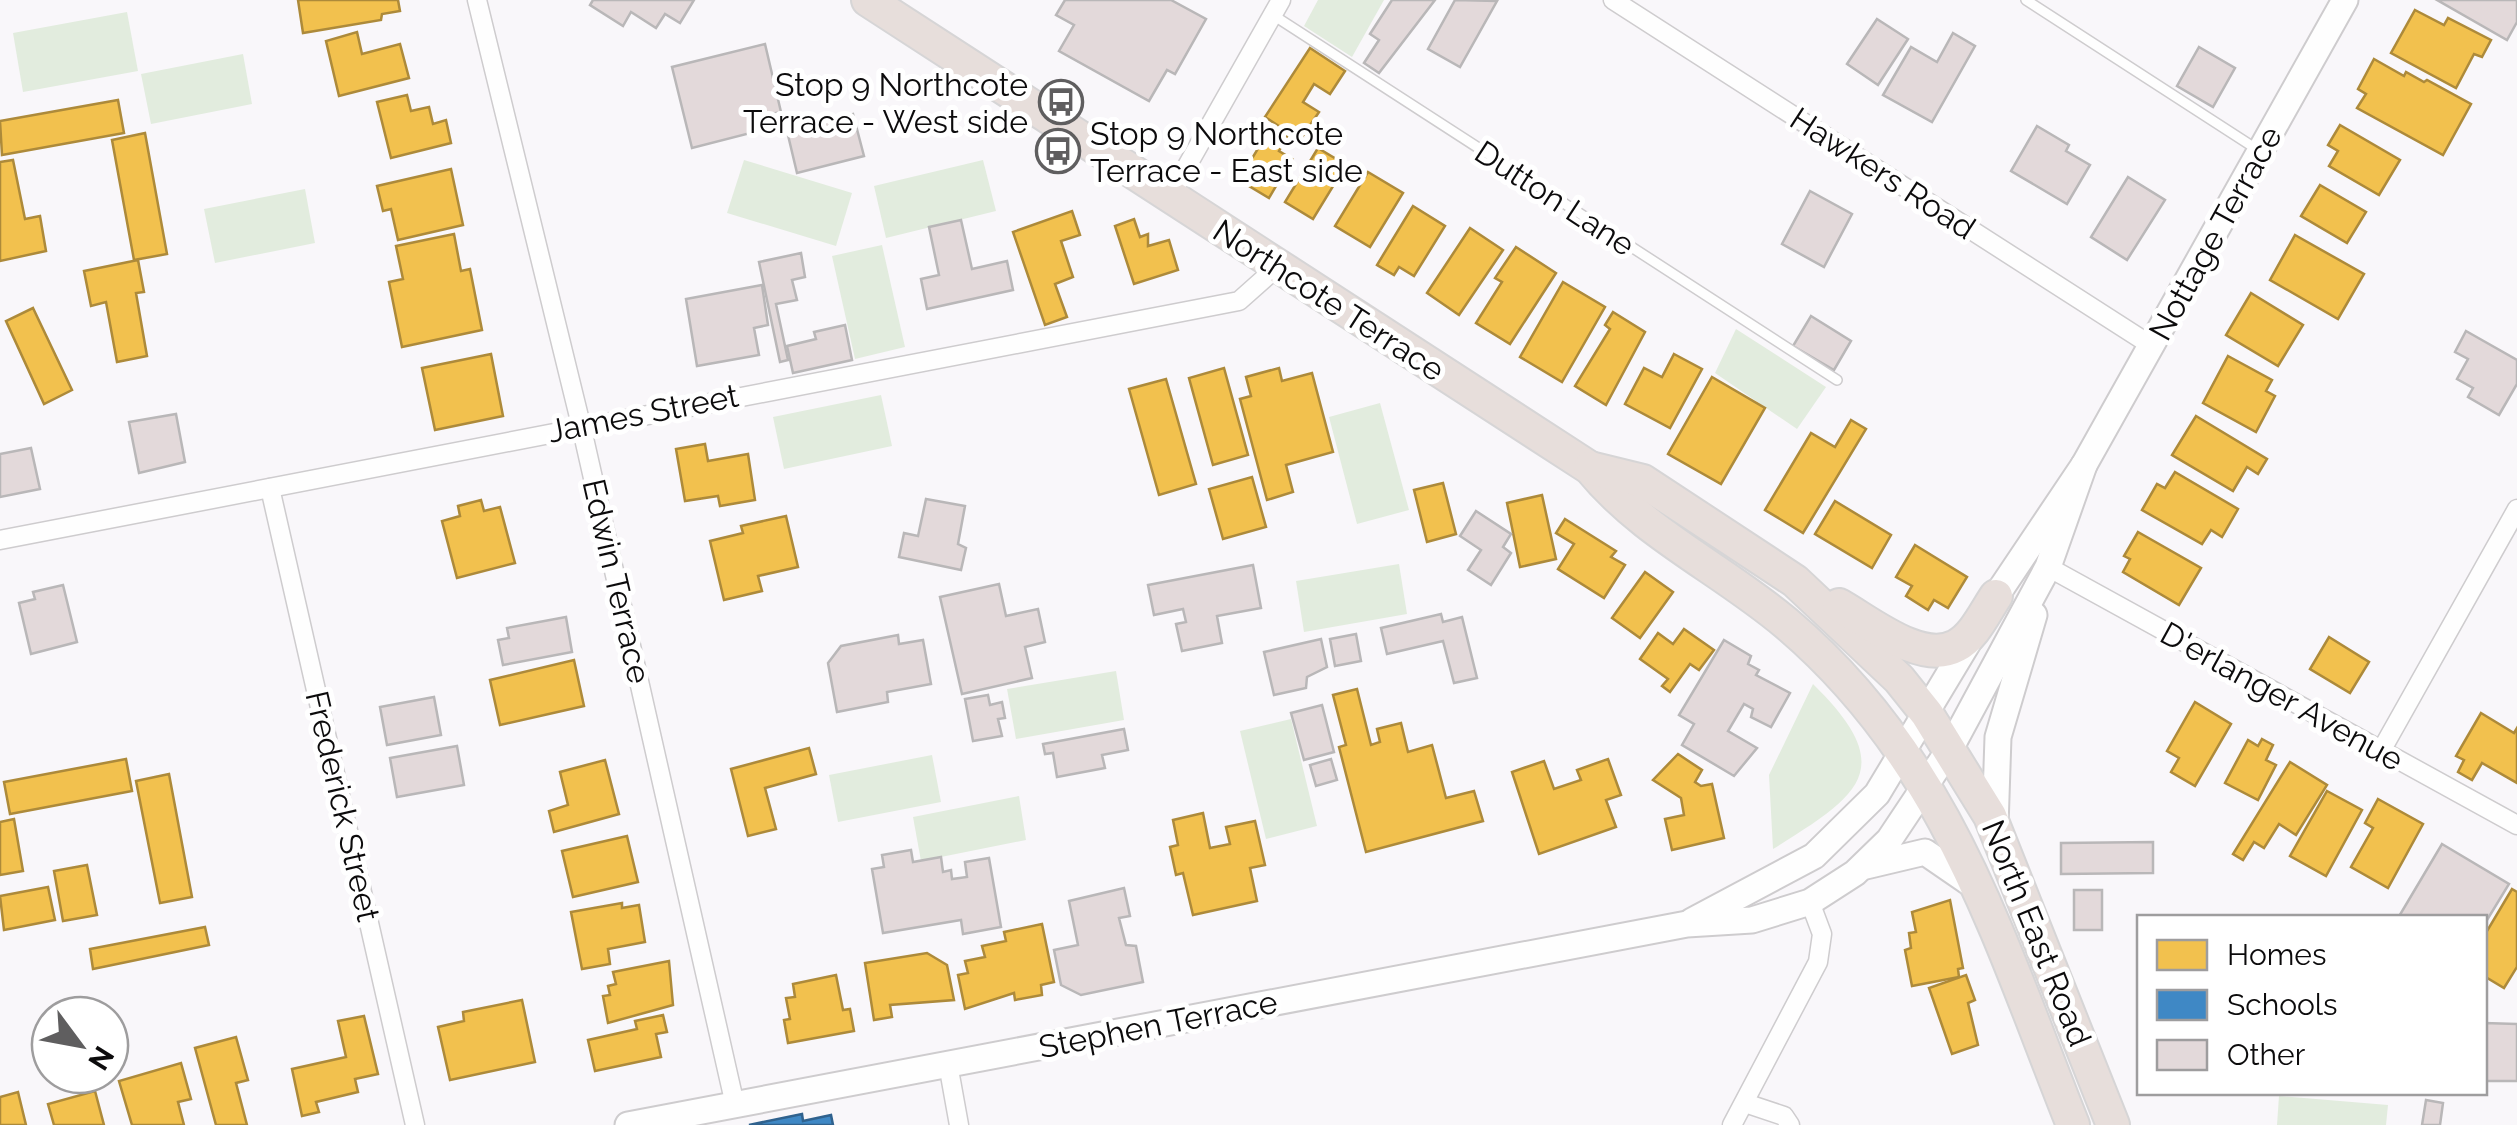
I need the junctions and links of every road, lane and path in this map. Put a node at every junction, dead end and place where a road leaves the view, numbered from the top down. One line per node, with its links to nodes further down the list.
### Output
1 (477, 0): 12 (street, Edwin Terrace)
2 (868, 0): 8 (highway, Northcote Terrace)
3 (1613, 0): 10 (street, Hawkers Road)
4 (2026, 0): 7 (lane)
5 (2345, 0): 7 (main road, Nottage Terrace)
6 (1277, 8): 8 (street); 11 (lane, Dutton Lane)
7 (2261, 152): 10 (main road, Nottage Terrace)
8 (1170, 196): 9 (highway, Northcote Terrace)
9 (1276, 268): 12 (street, James Street); 14 (highway, Northcote Terrace)
10 (2152, 346): 13 (main road, Nottage Terrace)
11 (1837, 380)
12 (581, 424): 15 (street, James Street); 34 (street, Edwin Terrace)
13 (2084, 465): 18 (main road, Nottage Terrace); 20 (main road, Nottage Terrace)
14 (1590, 468): 19 (highway, Northcote Terrace); 24 (highway, Northcote Terrace)
15 (270, 488): 17 (street, James Street); 35 (street, Frederick Street)
16 (2517, 509): 23 (street)
17 (0, 540)
18 (2048, 567): 22 (main road, Nottage Terrace); 23 (street, D'erlanger Avenue); 27 (main road)
19 (1795, 581): 20 (highway); 21 (highway, Northcote Terrace)
20 (1996, 596): 21 (main road, Nottage Terrace)
21 (1927, 714): 22 (highway, North East Road); 24 (main road, Nottage Terrace)
22 (1950, 746): 25 (main road, Nottage Terrace); 27 (highway, North East Road)
23 (2381, 751): 26 (street, D'erlanger Avenue)
24 (1904, 752): 25 (highway, North East Road); 31 (main road, Stephen Terrace)
25 (1927, 785): 28 (main road, Stephen Terrace); 29 (highway, North East Road)
26 (2517, 825)
27 (1995, 828): 41 (highway, North East Road)
28 (1862, 868): 29 (main road); 30 (main road, Stephen Terrace)
29 (1980, 892): 40 (highway, North East Road)
30 (1810, 902): 31 (main road, Stephen Terrace); 33 (street)
31 (1687, 924): 32 (main road, Stephen Terrace)
32 (948, 1064): 34 (main road, Stephen Terrace); 37 (street)
33 (1744, 1103): 38 (street); 39 (street)
34 (735, 1105): 36 (main road, Stephen Terrace)
35 (415, 1125)
36 (628, 1125)
37 (960, 1125)
38 (1732, 1125)
39 (1790, 1125)
40 (2073, 1125)
41 (2113, 1125)

